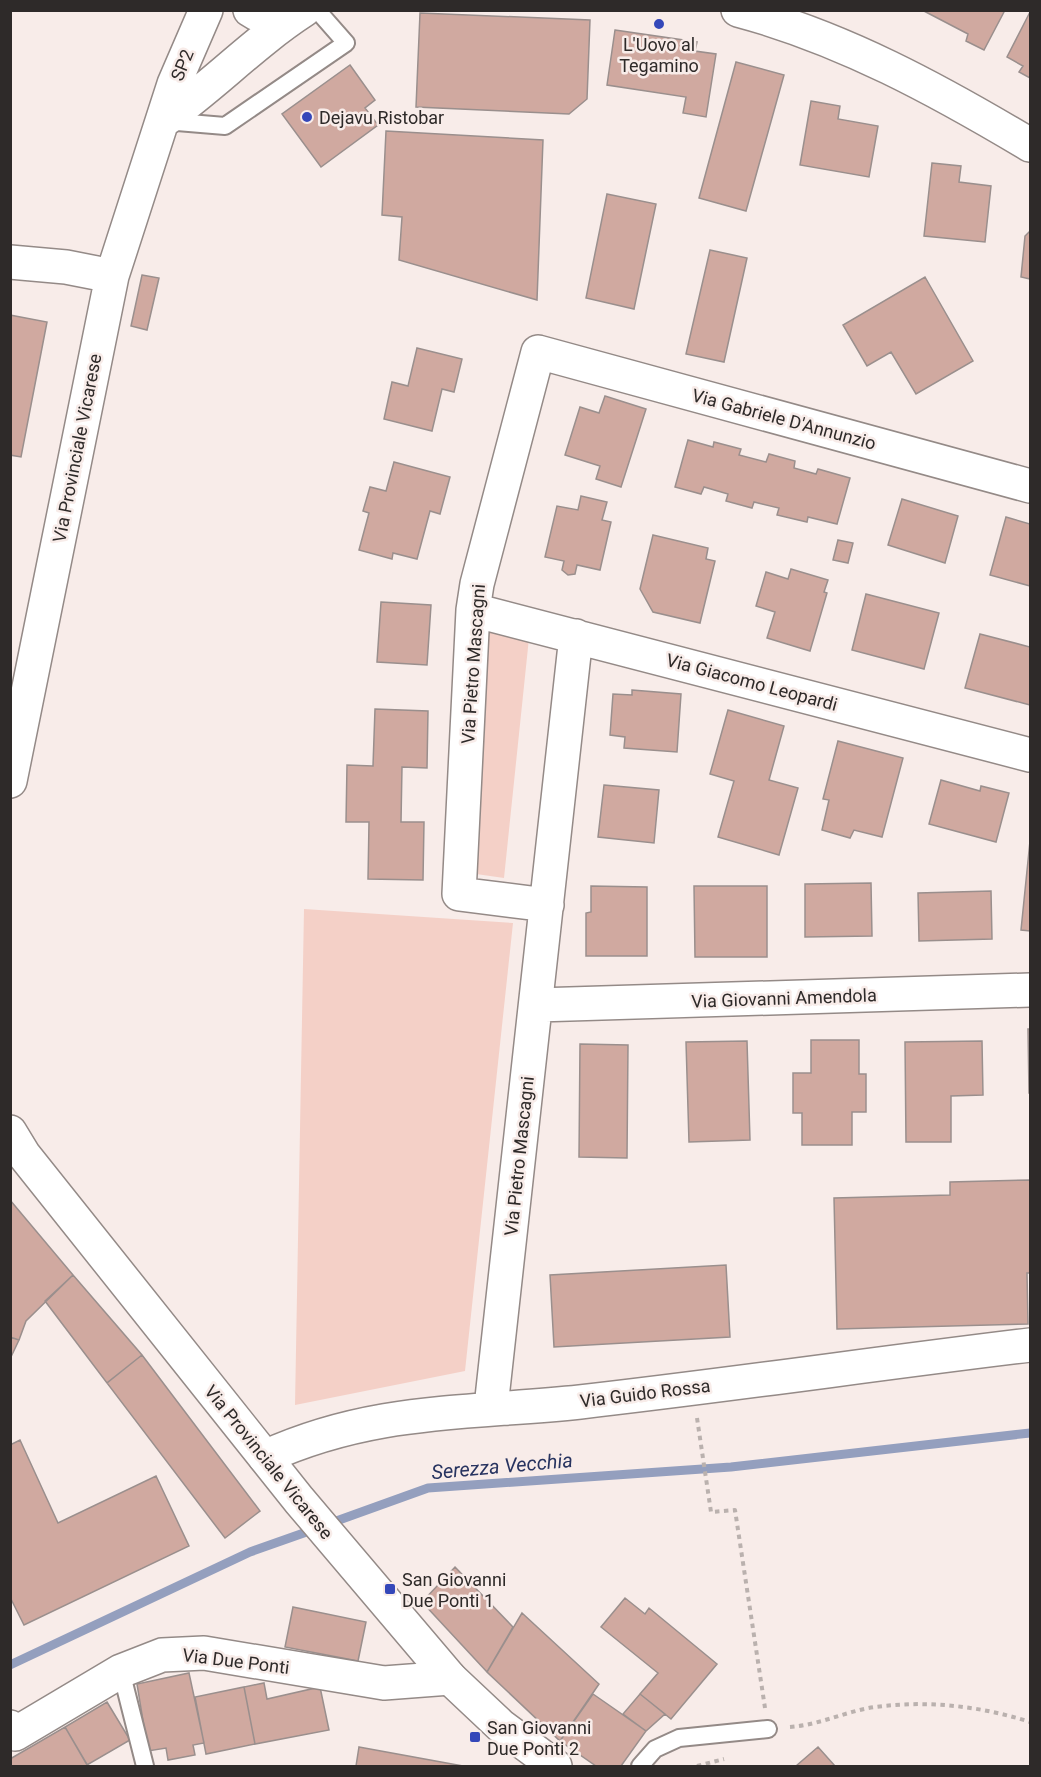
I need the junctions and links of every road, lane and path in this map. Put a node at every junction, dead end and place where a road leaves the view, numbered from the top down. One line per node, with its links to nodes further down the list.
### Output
1 (206, 10): 5 (street, SP2)
2 (250, 10): 4 (street)
3 (738, 10): 6 (street)
4 (306, 12): 5 (street, SP2); 5 (lane)
5 (163, 121): 8 (street, Via Provinciale Vicarese)
6 (1030, 145)
7 (10, 262): 8 (street)
8 (112, 276): 14 (street, Via Provinciale Vicarese)
9 (538, 352): 10 (street, Via Gabriele D'Annunzio); 11 (street, Via Pietro Mascagni)
10 (1030, 486)
11 (473, 610): 12 (street, Via Giacomo Leopardi); 15 (street, Via Pietro Mascagni)
12 (576, 636): 13 (street, Via Giacomo Leopardi); 15 (street, Via Pietro Mascagni)
13 (1030, 755)
14 (10, 781)
15 (547, 905): 17 (street, Via Pietro Mascagni)
16 (1030, 990): 17 (street, Via Giovanni Amendola)
17 (537, 1005): 20 (street, Via Pietro Mascagni)
18 (10, 1132): 22 (street, Via Provinciale Vicarese)
19 (1030, 1345): 20 (street, Via Guido Rossa)
20 (491, 1407): 22 (street, Via Guido Rossa)
21 (698, 1422): 27 (path)
22 (265, 1457): 24 (street, Via Provinciale Vicarese)
23 (121, 1671): 24 (street, Via Due Ponti); 26 (street, Via Due Ponti); 29 (lane)
24 (450, 1678): 30 (street, Via Provinciale Vicarese)
25 (1030, 1722): 27 (path)
26 (10, 1727)
27 (768, 1729): 31 (lane)
28 (729, 1758): 32 (path)
29 (145, 1767)
30 (555, 1767)
31 (640, 1767)
32 (697, 1767)

